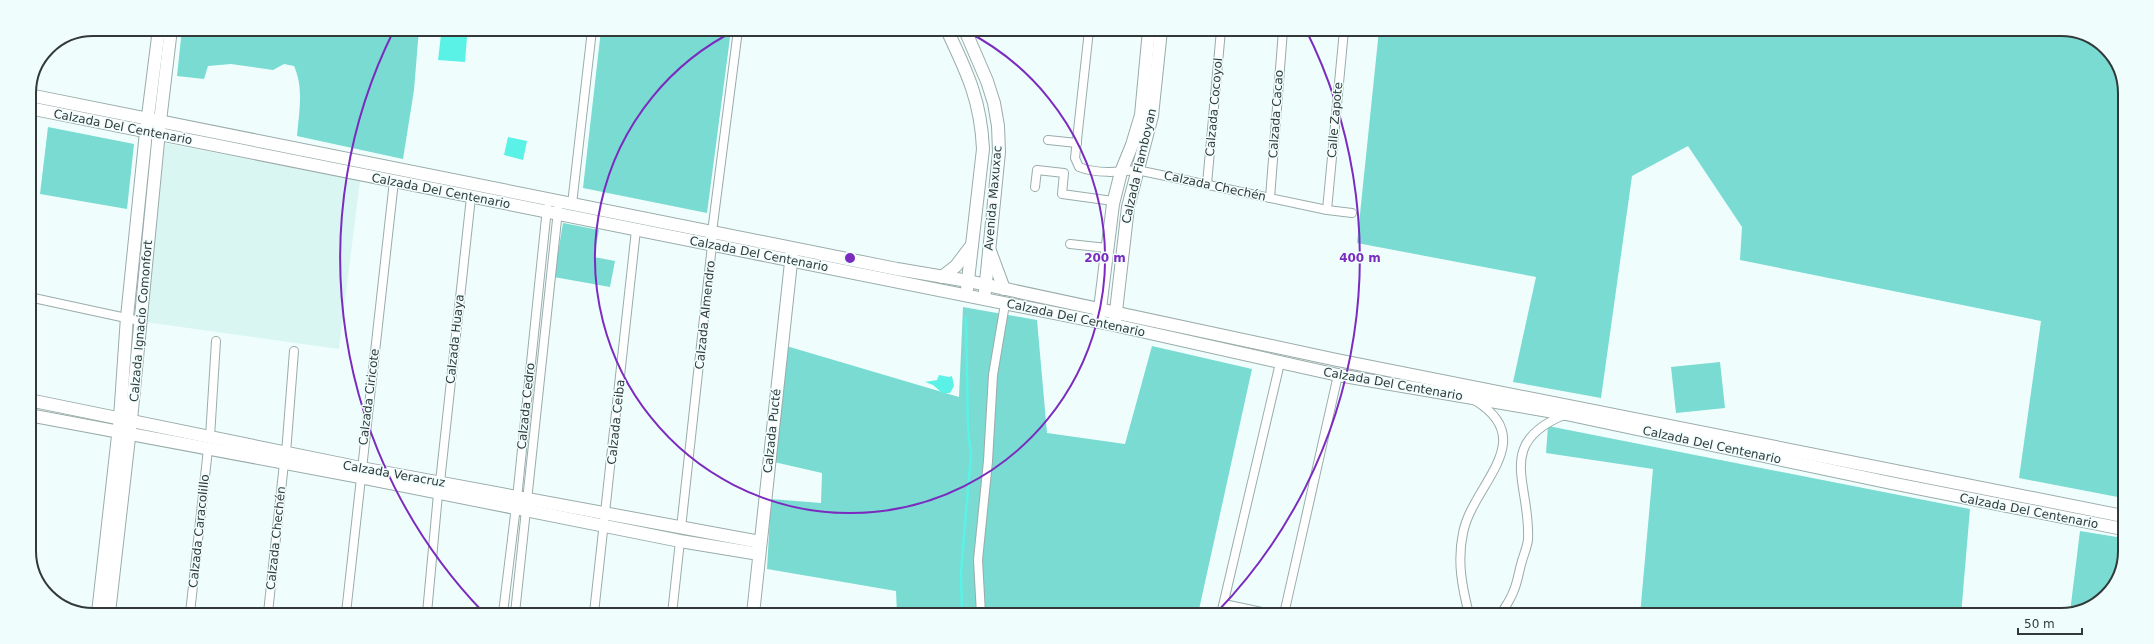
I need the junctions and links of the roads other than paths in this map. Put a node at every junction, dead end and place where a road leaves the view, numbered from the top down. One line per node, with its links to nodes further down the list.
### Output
1 (159, 36): 15 (main road, Calzada Ignacio Comonfort)
2 (170, 36): 15 (main road, Calzada Ignacio Comonfort)
3 (591, 36): 31 (street)
4 (737, 36): 36 (street, Calzada Almendro)
5 (950, 36): 22 (main road, Avenida Maxuxac)
6 (968, 36): 23 (main road, Avenida Maxuxac)
7 (1087, 36): 19 (street)
8 (1149, 36): 21 (main road, Calzada Flamboyan)
9 (1160, 36): 20 (main road, Calzada Flamboyan)
10 (1220, 36): 25 (street, Calzada Cocoyol)
11 (1283, 36): 28 (street, Calzada Cacao)
12 (1343, 36): 32 (street, Calle Zapote)
13 (36, 96): 15 (main road, Calzada Del Centenario)
14 (36, 109): 16 (main road, Calzada Del Centenario)
15 (154, 120): 16 (main road, Calzada Ignacio Comonfort); 17 (main road, Calzada Ignacio Comonfort); 29 (main road, Calzada Del Centenario)
16 (146, 132): 17 (main road, Calzada Del Centenario); 54 (main road, Calzada Ignacio Comonfort)
17 (159, 134): 24 (main road, Calzada Del Centenario); 55 (main road, Calzada Ignacio Comonfort)
18 (1048, 140): 19 (street)
19 (1077, 143): 21 (street, Calzada Chechén)
20 (1137, 170): 21 (street, Calzada Chechén); 25 (street, Calzada Chechén); 53 (main road, Calzada Flamboyan)
21 (1121, 172): 30 (main road, Calzada Flamboyan)
22 (980, 178): 23 (main road); 37 (main road, Avenida Maxuxac)
23 (996, 180): 40 (main road, Avenida Maxuxac)
24 (394, 182): 27 (main road, Calzada Del Centenario); 72 (street, Calzada Ciricote)
25 (1207, 184): 28 (street, Calzada Chechén)
26 (1035, 187): 30 (street)
27 (471, 197): 33 (main road, Calzada Del Centenario); 73 (street, Calzada Huaya)
28 (1270, 198): 32 (street, Calzada Chechén)
29 (553, 200): 31 (main road, Calzada Del Centenario); 33 (street, Calzada Cedro); 33 (street, Calzada Cedro)
30 (1113, 201): 42 (main road, Calzada Flamboyan)
31 (572, 204): 36 (main road, Calzada Del Centenario)
32 (1327, 210): 34 (street, Calzada Chechén)
33 (552, 213): 35 (main road, Calzada Del Centenario); 74 (street, Calzada Cedro)
34 (1352, 213)
35 (636, 230): 39 (main road, Calzada Del Centenario); 76 (street, Calzada Ceiba)
36 (712, 232): 39 (street, Calzada Almendro); 41 (main road, Calzada Del Centenario)
37 (973, 242): 44 (main road); 45 (main road, Avenida Maxuxac)
38 (1070, 244): 42 (street)
39 (712, 245): 43 (main road, Calzada Del Centenario); 77 (street, Calzada Almendro)
40 (988, 245): 46 (main road, Avenida Maxuxac); 47 (main road)
41 (793, 248): 43 (main road, Calzada Pucté); 44 (main road, Calzada Del Centenario)
42 (1108, 248): 52 (main road, Calzada Flamboyan)
43 (791, 261): 48 (main road, Calzada Del Centenario); 80 (main road, Calzada Pucté)
44 (942, 277): 45 (main road, Calzada Del Centenario)
45 (968, 281): 46 (main road, Calzada Del Centenario); 48 (main road, Avenida Maxuxac)
46 (985, 285): 47 (main road, Calzada Del Centenario); 50 (main road, Avenida Maxuxac)
47 (1004, 289): 52 (main road, Calzada Del Centenario)
48 (966, 296): 50 (main road, Calzada Del Centenario)
49 (36, 298): 54 (street)
50 (984, 299): 51 (main road, Calzada Del Centenario)
51 (1005, 304): 56 (main road, Calzada Del Centenario); 94 (street)
52 (1100, 310): 53 (main road, Calzada Del Centenario); 56 (main road, Calzada Flamboyan)
53 (1116, 313): 57 (main road, Calzada Flamboyan); 65 (main road, Calzada Del Centenario)
54 (128, 317): 55 (street); 67 (main road, Calzada Ignacio Comonfort)
55 (140, 321): 67 (main road, Calzada Ignacio Comonfort)
56 (1098, 322): 57 (main road, Calzada Del Centenario)
57 (1114, 325): 60 (main road, Calzada Del Centenario)
58 (216, 341): 69 (street)
59 (294, 352): 71 (street, Calzada Chechén)
60 (1280, 363): 61 (main road, Calzada Del Centenario); 82 (street)
61 (1338, 374): 62 (main road, Calzada Del Centenario); 97 (street)
62 (1473, 398): 64 (main road, Calzada Del Centenario); 98 (street)
63 (36, 401): 67 (main road, Calzada Veracruz)
64 (1566, 414): 65 (main road, Calzada Del Centenario); 99 (street)
65 (1592, 415): 75 (main road, Calzada Del Centenario); 78 (main road, Calzada Del Centenario)
66 (36, 416): 68 (main road, Calzada Veracruz)
67 (126, 419): 68 (main road, Calzada Ignacio Comonfort); 69 (main road, Calzada Veracruz)
68 (124, 432): 70 (main road, Calzada Veracruz); 83 (main road, Calzada Ignacio Comonfort); 84 (main road, Calzada Ignacio Comonfort)
69 (210, 437): 71 (main road, Calzada Veracruz)
70 (208, 449): 71 (main road, Calzada Veracruz); 85 (street, Calzada Caracolillo)
71 (285, 458): 72 (main road, Calzada Veracruz); 86 (street, Calzada Chechén)
72 (361, 473): 73 (main road, Calzada Veracruz); 87 (street, Calzada Ciricote)
73 (439, 488): 74 (main road, Calzada Veracruz); 88 (street, Calzada Huaya)
74 (522, 504): 76 (main road, Calzada Veracruz); 89 (street, Calzada Cedro); 90 (street, Calzada Cedro)
75 (2118, 515)
76 (605, 520): 77 (main road, Calzada Veracruz); 79 (main road, Calzada Veracruz); 91 (street, Calzada Ceiba)
77 (681, 528): 80 (main road, Calzada Veracruz)
78 (2118, 528)
79 (680, 541): 81 (main road, Calzada Veracruz); 92 (street)
80 (760, 542): 81 (main road, Calzada Pucté)
81 (759, 554): 93 (main road, Calzada Pucté)
82 (1224, 604): 95 (street); 96 (street)
83 (99, 608)
84 (109, 608)
85 (191, 608)
86 (269, 608)
87 (347, 608)
88 (427, 608)
89 (504, 608)
90 (515, 608)
91 (595, 608)
92 (673, 608)
93 (754, 608)
94 (981, 608)
95 (1223, 608)
96 (1243, 608)
97 (1285, 608)
98 (1467, 608)
99 (1504, 608)

